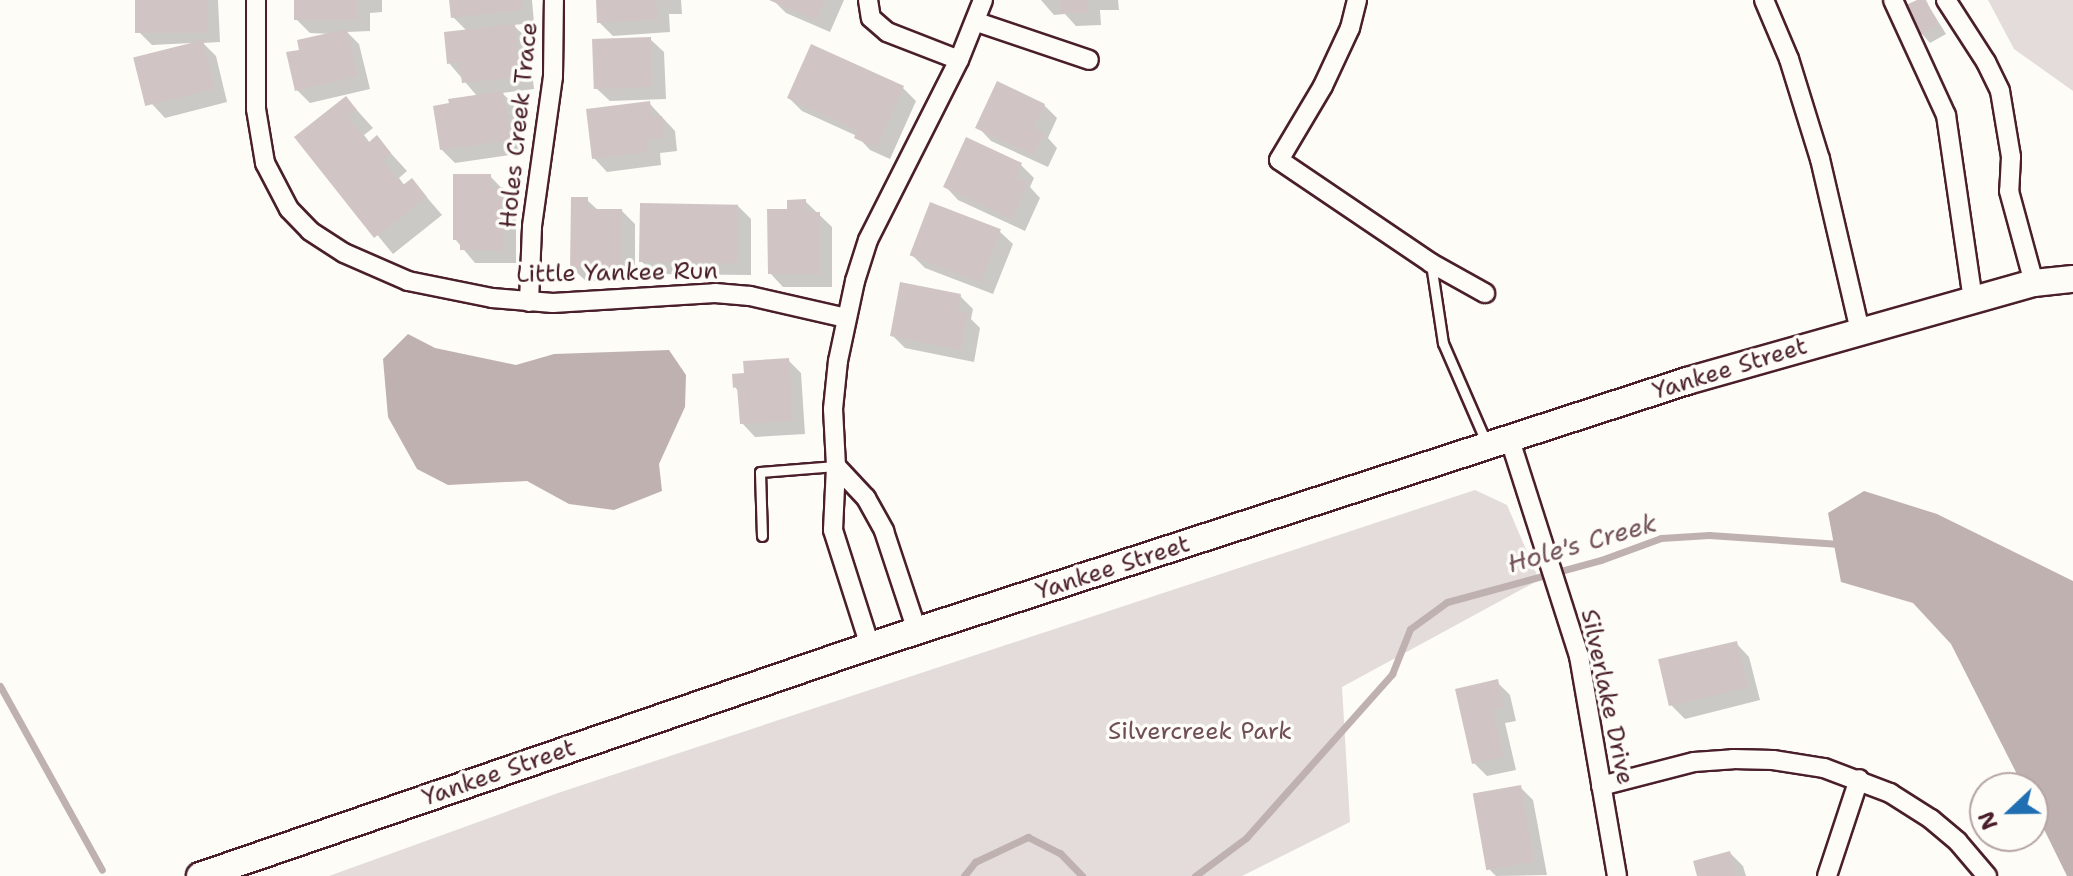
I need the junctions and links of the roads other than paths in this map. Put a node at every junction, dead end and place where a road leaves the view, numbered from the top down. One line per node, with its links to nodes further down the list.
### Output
1 (256, 0): 18 (street, Little Yankee Run)
2 (554, 0): 18 (street, Holes Creek Trace)
3 (868, 0): 10 (street)
4 (983, 0): 9 (street)
5 (1357, 0): 12 (street)
6 (1764, 0): 20 (street)
7 (1893, 0): 17 (street)
8 (1946, 0): 15 (street)
9 (977, 22): 10 (street); 11 (street)
10 (959, 60): 19 (street)
11 (1089, 60)
12 (1431, 263): 16 (street); 21 (lane)
13 (2073, 265): 15 (street, Yankee Street)
14 (2073, 279): 15 (street, Yankee Street)
15 (2034, 283): 17 (street, Yankee Street)
16 (1485, 293)
17 (1973, 300): 20 (street, Yankee Street)
18 (529, 302): 19 (street, Little Yankee Run)
19 (846, 318): 22 (street)
20 (1860, 331): 21 (street, Yankee Street)
21 (1499, 443): 24 (street, Yankee Street); 27 (street, Silverlake Drive)
22 (836, 466): 23 (lane); 24 (street); 25 (street)
23 (762, 536)
24 (917, 631): 25 (street, Yankee Street)
25 (870, 646): 28 (street, Yankee Street)
26 (1859, 779): 27 (street); 30 (street); 31 (street)
27 (1601, 786): 29 (street, Silverlake Drive)
28 (200, 876)
29 (1617, 876)
30 (1827, 876)
31 (1987, 876)

